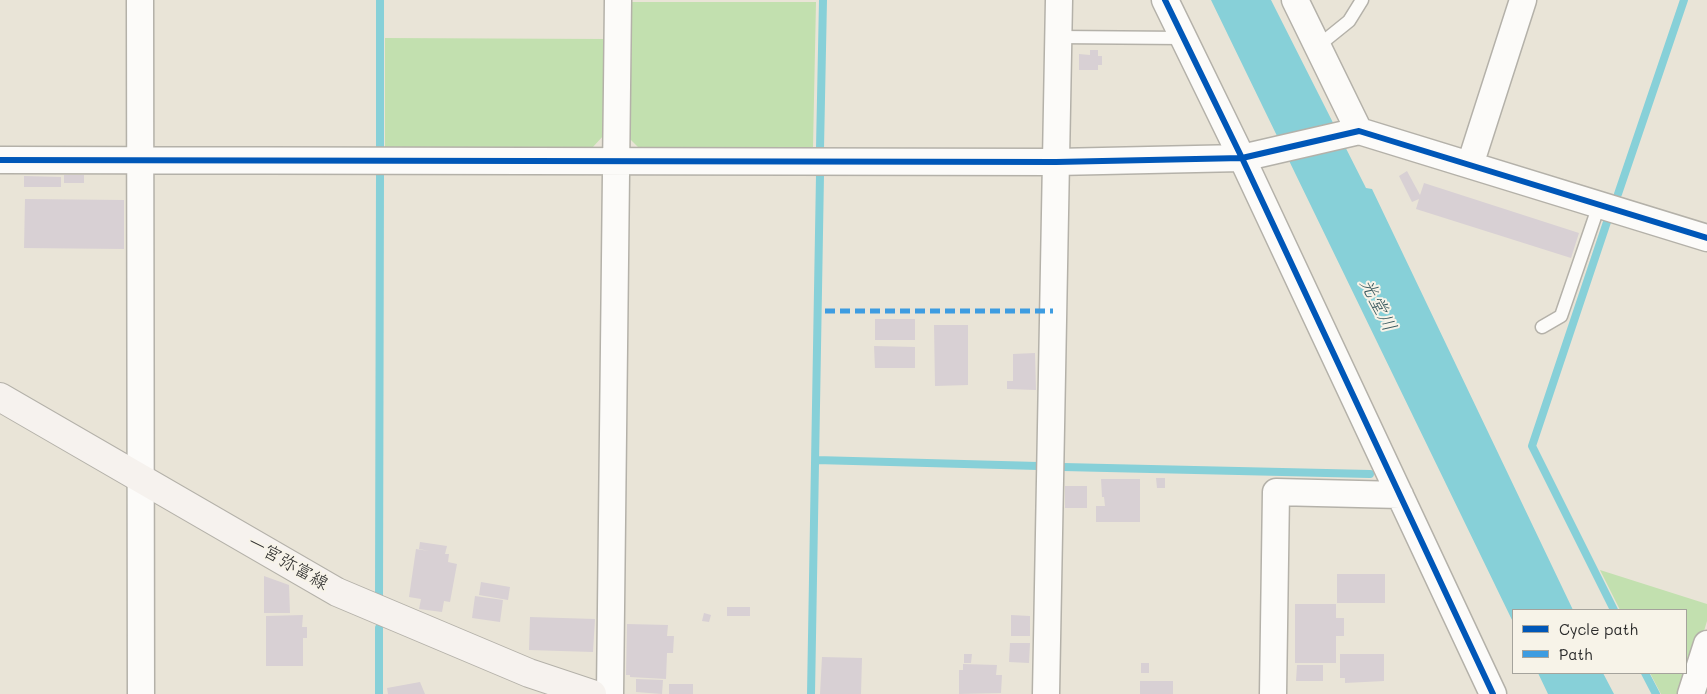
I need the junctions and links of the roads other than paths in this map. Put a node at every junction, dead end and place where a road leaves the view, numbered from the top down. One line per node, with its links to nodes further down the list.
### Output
1 (140, 0): 14 (street)
2 (618, 0): 15 (street)
3 (1059, 0): 8 (street)
4 (1165, 0): 9 (street)
5 (1295, 0): 10 (street)
6 (1362, 0): 10 (lane)
7 (1523, 0): 17 (street)
8 (1058, 37): 9 (lane); 16 (street)
9 (1183, 38): 12 (street)
10 (1318, 46): 11 (street)
11 (1357, 131): 12 (street); 17 (street)
12 (1253, 156): 16 (street); 23 (street)
13 (0, 160): 14 (street)
14 (140, 160): 15 (street); 22 (street)
15 (616, 160): 16 (street); 27 (street)
16 (1056, 162): 28 (street)
17 (1470, 165): 18 (street)
18 (1599, 205): 19 (street); 20 (lane)
19 (1707, 238)
20 (1542, 327)
21 (0, 398): 22 (main road, 一宮弥富線)
22 (141, 477): 25 (street); 26 (main road, 一宮弥富線)
23 (1400, 495): 29 (street); 30 (street)
24 (1707, 644): 31 (street)
25 (142, 694)
26 (592, 694)
27 (610, 694)
28 (1046, 694)
29 (1273, 694)
30 (1493, 694)
31 (1692, 694)

